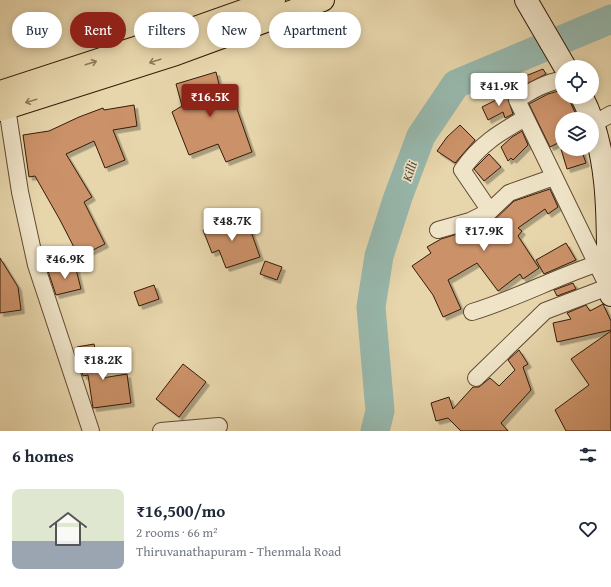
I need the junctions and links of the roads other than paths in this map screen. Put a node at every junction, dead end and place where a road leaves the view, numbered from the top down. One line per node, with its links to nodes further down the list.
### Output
1 (274, 0): 4 (main road)
2 (323, 0): 5 (main road)
3 (526, 0): 7 (street)
4 (199, 34)
5 (199, 38)
6 (167, 48): 9 (main road)
7 (561, 60)
8 (555, 81): 11 (street)
9 (2, 103): 20 (street)
10 (590, 107): 16 (street)
11 (525, 118): 12 (street); 13 (street)
12 (554, 177): 13 (street); 15 (street)
13 (490, 212): 14 (street)
14 (438, 230)
15 (596, 264): 16 (street); 17 (street)
16 (609, 291): 18 (street)
17 (472, 312)
18 (476, 378)
19 (219, 426): 21 (street)
20 (91, 431)
21 (161, 431)

